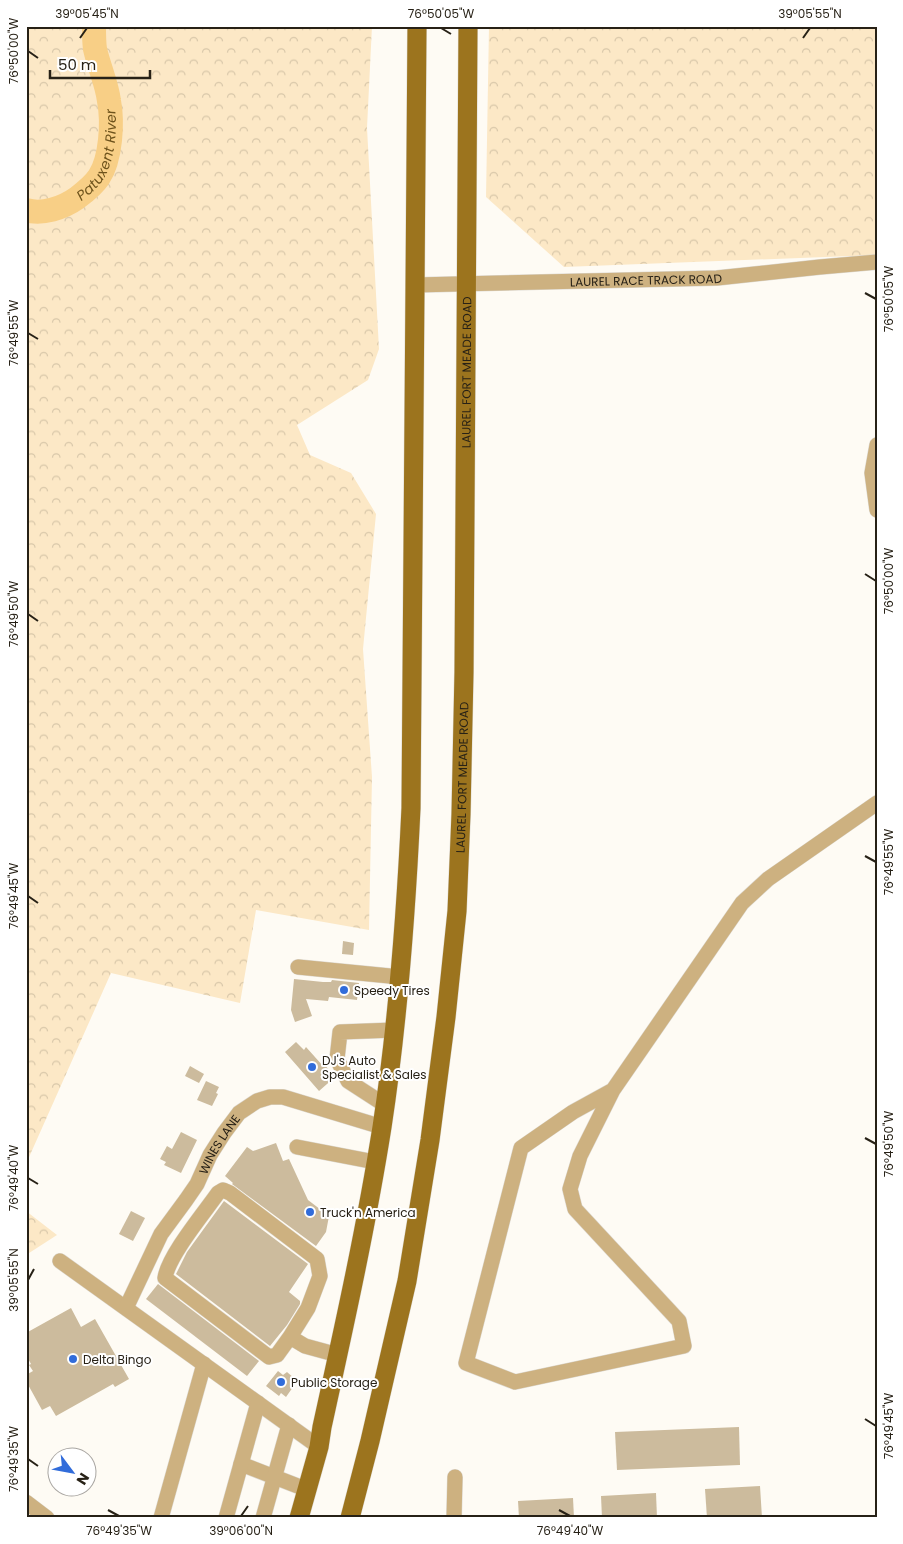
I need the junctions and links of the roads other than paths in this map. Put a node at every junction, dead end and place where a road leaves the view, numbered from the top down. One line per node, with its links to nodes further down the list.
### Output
1 (417, 26): 5 (main road)
2 (468, 26): 4 (main road, LAUREL FORT MEADE ROAD)
3 (877, 262): 4 (street, LAUREL RACE TRACK ROAD)
4 (466, 284): 5 (street, LAUREL RACE TRACK ROAD); 35 (main road, LAUREL FORT MEADE ROAD)
5 (415, 285): 10 (main road)
6 (877, 445): 7 (street)
7 (877, 510)
8 (877, 803): 12 (street)
9 (298, 967): 10 (street)
10 (400, 977): 11 (main road)
11 (394, 1030): 13 (main road); 13 (street)
12 (613, 1090): 12 (street)
13 (384, 1105): 14 (main road)
14 (382, 1127): 16 (main road); 18 (street, WINES LANE)
15 (297, 1147): 16 (street)
16 (376, 1162): 20 (main road)
17 (60, 1261): 18 (street)
18 (126, 1308): 21 (street)
19 (290, 1337): 19 (street); 20 (street)
20 (338, 1355): 24 (main road)
21 (204, 1364): 22 (street); 31 (street)
22 (258, 1403): 23 (street); 25 (street)
23 (289, 1425): 24 (street); 26 (street)
24 (319, 1447): 28 (main road)
25 (241, 1464): 26 (street); 32 (street)
26 (275, 1477): 28 (street); 33 (street)
27 (455, 1477): 36 (street)
28 (308, 1490): 34 (main road)
29 (26, 1502): 30 (street)
30 (47, 1518)
31 (160, 1518)
32 (226, 1518)
33 (263, 1518)
34 (300, 1518)
35 (350, 1518)
36 (454, 1518)

